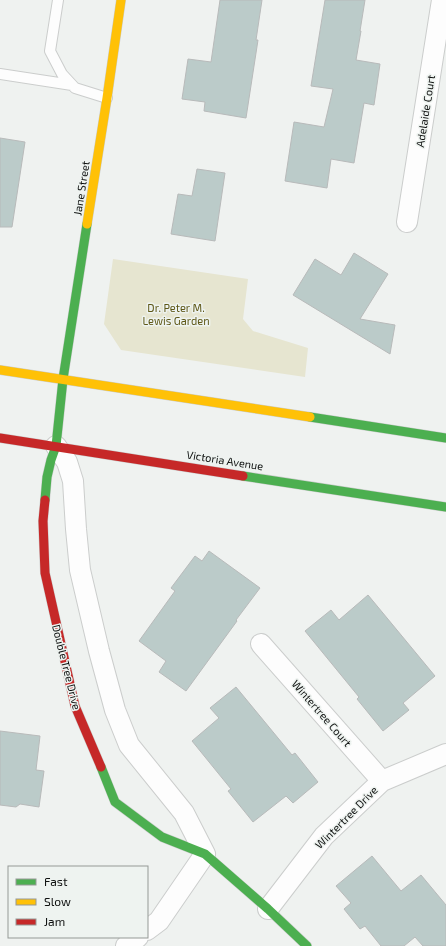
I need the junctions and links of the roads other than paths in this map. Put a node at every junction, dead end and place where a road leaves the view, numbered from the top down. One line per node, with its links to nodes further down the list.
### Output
1 (58, 0): 5 (lane)
2 (122, 0): 6 (street, Jane Street)
3 (442, 0): 7 (street, Adelaide Court)
4 (0, 74): 5 (lane)
5 (72, 85): 6 (lane)
6 (107, 98): 9 (street, Jane Street)
7 (407, 222)
8 (0, 370): 9 (street)
9 (63, 379): 11 (street); 12 (street, Double Tree Drive)
10 (0, 438): 12 (street, Victoria Avenue)
11 (446, 438)
12 (56, 446): 13 (street, Victoria Avenue); 17 (street, Double Tree Drive); 17 (street, Double Tree Drive)
13 (446, 507)
14 (261, 644): 16 (street, Wintertree Court)
15 (446, 754): 16 (street, Wintertree Drive)
16 (382, 781): 18 (street, Wintertree Drive)
17 (205, 854): 18 (street, Double Tree Drive); 19 (street)
18 (268, 908): 22 (street, Double Tree Drive)
19 (148, 929)
20 (137, 938): 21 (street)
21 (126, 946)
22 (307, 946)

